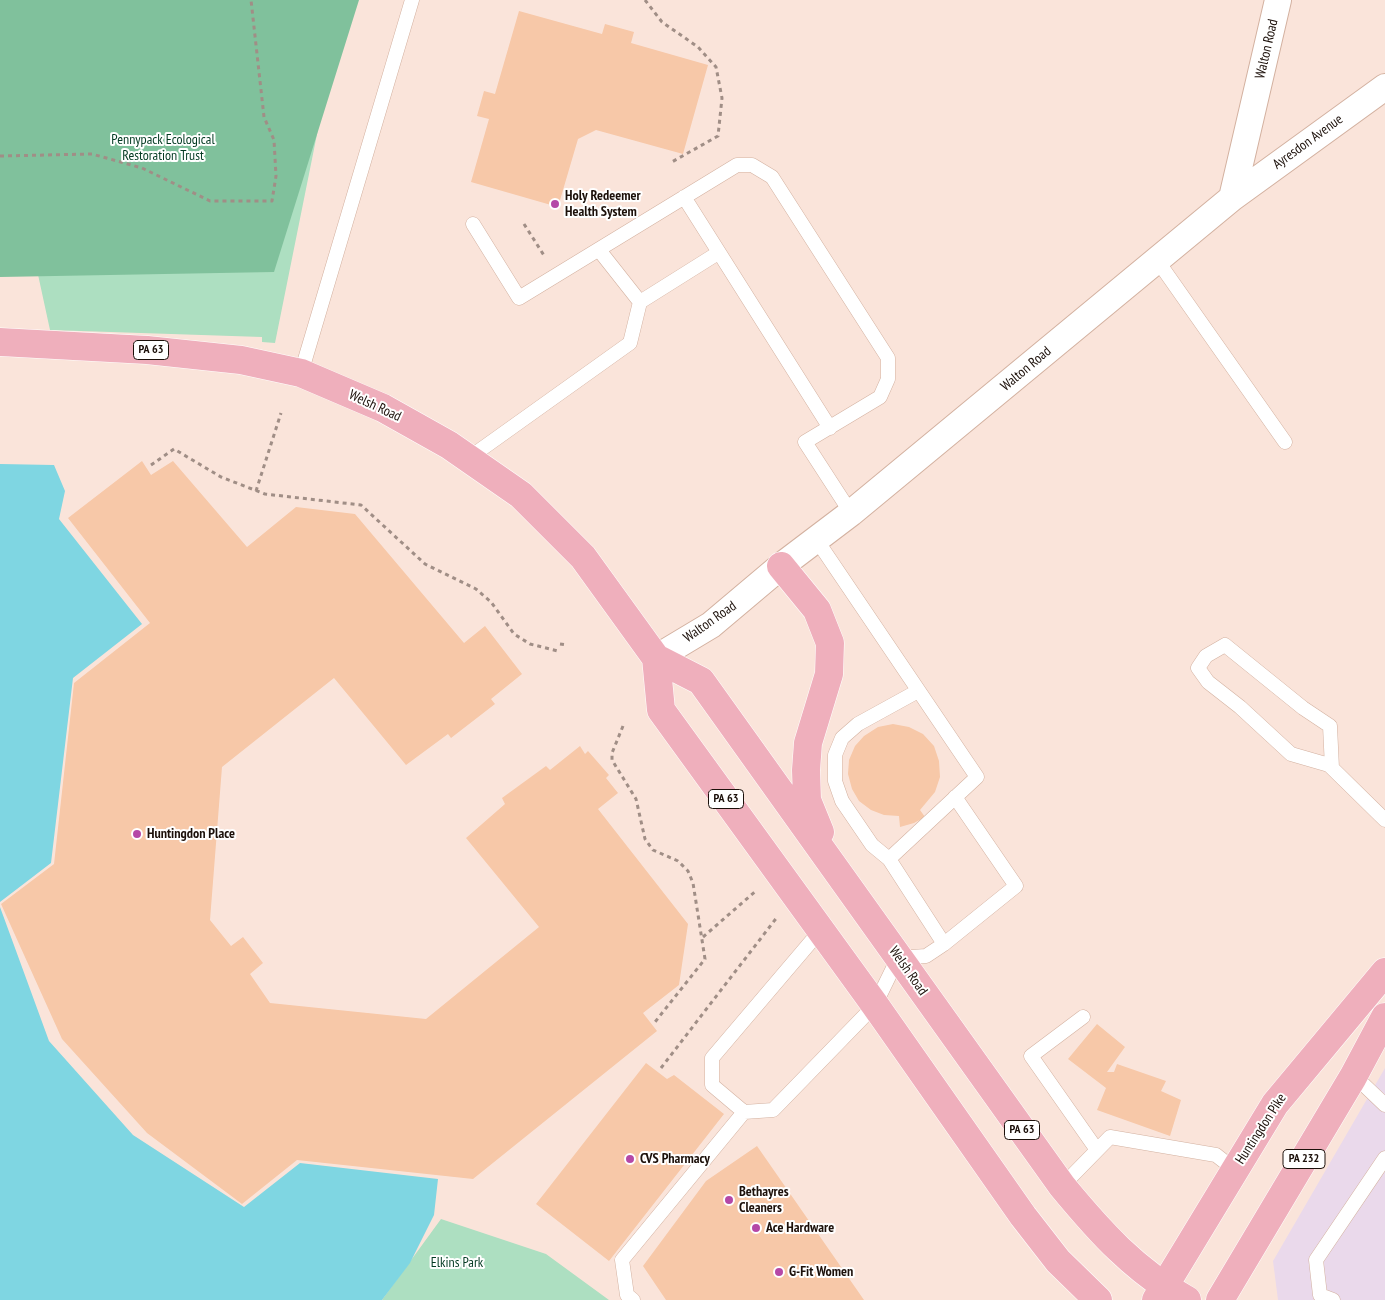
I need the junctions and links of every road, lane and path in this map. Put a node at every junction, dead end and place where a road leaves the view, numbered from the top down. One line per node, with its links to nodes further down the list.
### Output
1 (251, 0): 6 (path)
2 (412, 0): 18 (lane)
3 (645, 0): 7 (path)
4 (1278, 0): 9 (street, Walton Road)
5 (1385, 86): 9 (street, Ayresdon Avenue)
6 (0, 156)
7 (670, 164)
8 (684, 197): 12 (lane); 13 (lane); 20 (lane)
9 (1232, 198): 14 (street, Walton Road)
10 (473, 224): 15 (lane)
11 (524, 224): 15 (path)
12 (599, 250): 15 (lane); 16 (lane)
13 (718, 252): 16 (lane); 20 (lane)
14 (1157, 260): 21 (lane); 25 (street, Walton Road)
15 (556, 275)
16 (640, 302): 22 (lane)
17 (0, 342): 18 (main road, Welsh Road / PA 63)
18 (301, 373): 22 (main road, Welsh Road / PA 63)
19 (281, 413): 24 (path)
20 (830, 428): 25 (lane)
21 (1285, 442)
22 (469, 458): 31 (main road, Welsh Road / PA 63)
23 (150, 465): 24 (path)
24 (256, 491): 30 (path)
25 (851, 513): 26 (street, Walton Road)
26 (816, 539): 27 (street, Walton Road); 32 (lane)
27 (782, 566): 31 (street, Walton Road); 38 (main road)
28 (560, 644): 29 (path)
29 (567, 645)
30 (558, 651)
31 (656, 658): 38 (main road, Welsh Road / PA 63); 41 (main road, PA 63)
32 (918, 691): 35 (lane); 37 (lane)
33 (623, 726): 42 (path)
34 (1332, 768): 34 (lane); 36 (lane)
35 (955, 797): 37 (lane); 43 (lane)
36 (1385, 820)
37 (889, 859): 43 (lane)
38 (832, 863): 44 (main road, Welsh Road / PA 63)
39 (761, 887): 42 (path)
40 (780, 914): 50 (path)
41 (820, 931): 46 (main road, PA 63); 53 (lane)
42 (702, 937): 49 (path)
43 (944, 944): 44 (lane)
44 (898, 958): 46 (lane); 57 (main road, Welsh Road / PA 63)
45 (1385, 972): 56 (main road, Huntingdon Pike)
46 (875, 1005): 53 (lane); 60 (main road, PA 63)
47 (1083, 1017): 54 (lane)
48 (1385, 1017): 51 (main road, PA 232)
49 (655, 1022)
50 (661, 1068)
51 (1352, 1077): 52 (lane); 62 (main road, PA 232)
52 (1385, 1105)
53 (744, 1112): 59 (lane)
54 (1098, 1150): 56 (lane); 57 (lane)
55 (1385, 1158): 63 (lane)
56 (1235, 1170): 58 (main road, Huntingdon Pike)
57 (1062, 1186): 58 (main road, Welsh Road / PA 63)
58 (1160, 1293): 61 (main road, PA 63)
59 (633, 1300)
60 (1098, 1300)
61 (1187, 1300)
62 (1220, 1300)
63 (1333, 1300)

